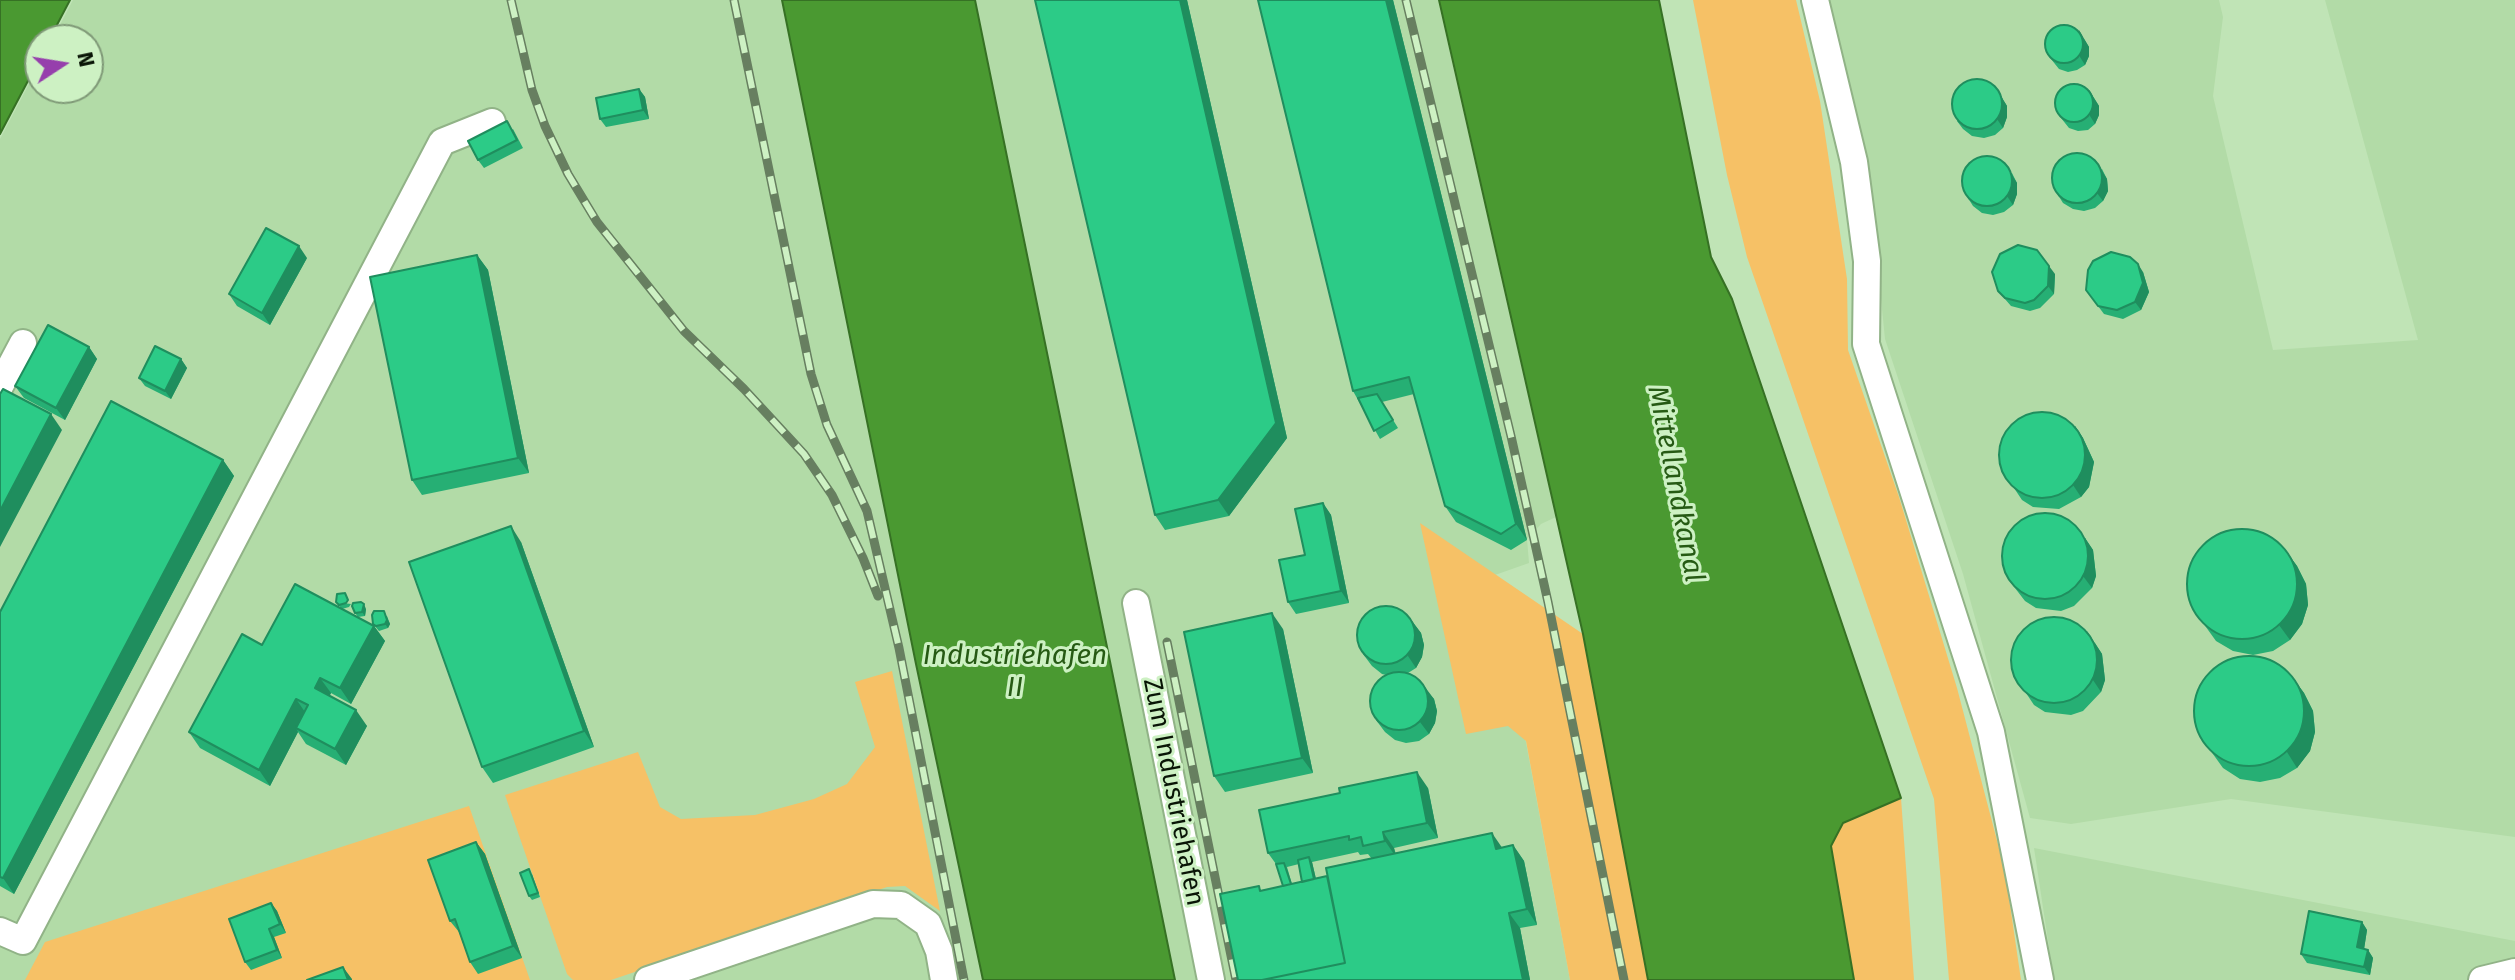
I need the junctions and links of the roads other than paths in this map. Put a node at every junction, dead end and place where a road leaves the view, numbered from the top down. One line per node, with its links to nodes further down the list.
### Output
1 (1815, 0): 10 (street)
2 (492, 122): 6 (street)
3 (23, 343): 4 (street)
4 (0, 386)
5 (1136, 603): 9 (street, Zum Industriehafen)
6 (0, 931)
7 (648, 980): 8 (street)
8 (944, 980)
9 (1211, 980)
10 (2040, 980)

